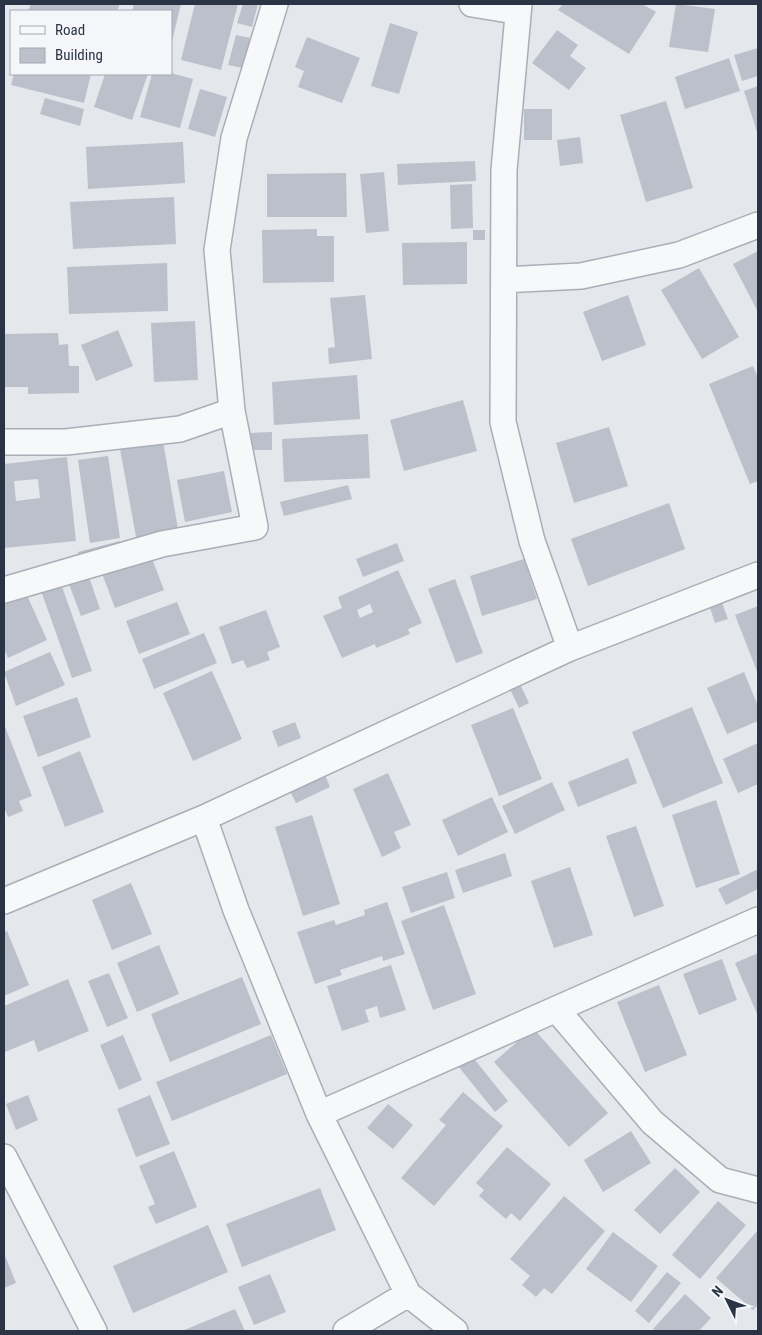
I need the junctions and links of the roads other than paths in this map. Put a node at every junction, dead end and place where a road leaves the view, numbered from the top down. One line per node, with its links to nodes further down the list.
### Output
1 (275, 4): 6 (street)
2 (472, 4): 3 (street)
3 (518, 8): 5 (street)
4 (758, 225): 5 (street)
5 (504, 280): 10 (street)
6 (232, 411): 7 (street); 9 (street)
7 (4, 442)
8 (758, 574): 10 (street)
9 (4, 590)
10 (570, 648): 11 (street)
11 (204, 818): 12 (street); 15 (street)
12 (4, 900)
13 (758, 920): 14 (street)
14 (557, 1010): 15 (street); 17 (street)
15 (319, 1114): 18 (street)
16 (4, 1157): 19 (street)
17 (758, 1190)
18 (408, 1294): 20 (street); 21 (street)
19 (94, 1331)
20 (346, 1331)
21 (455, 1331)

